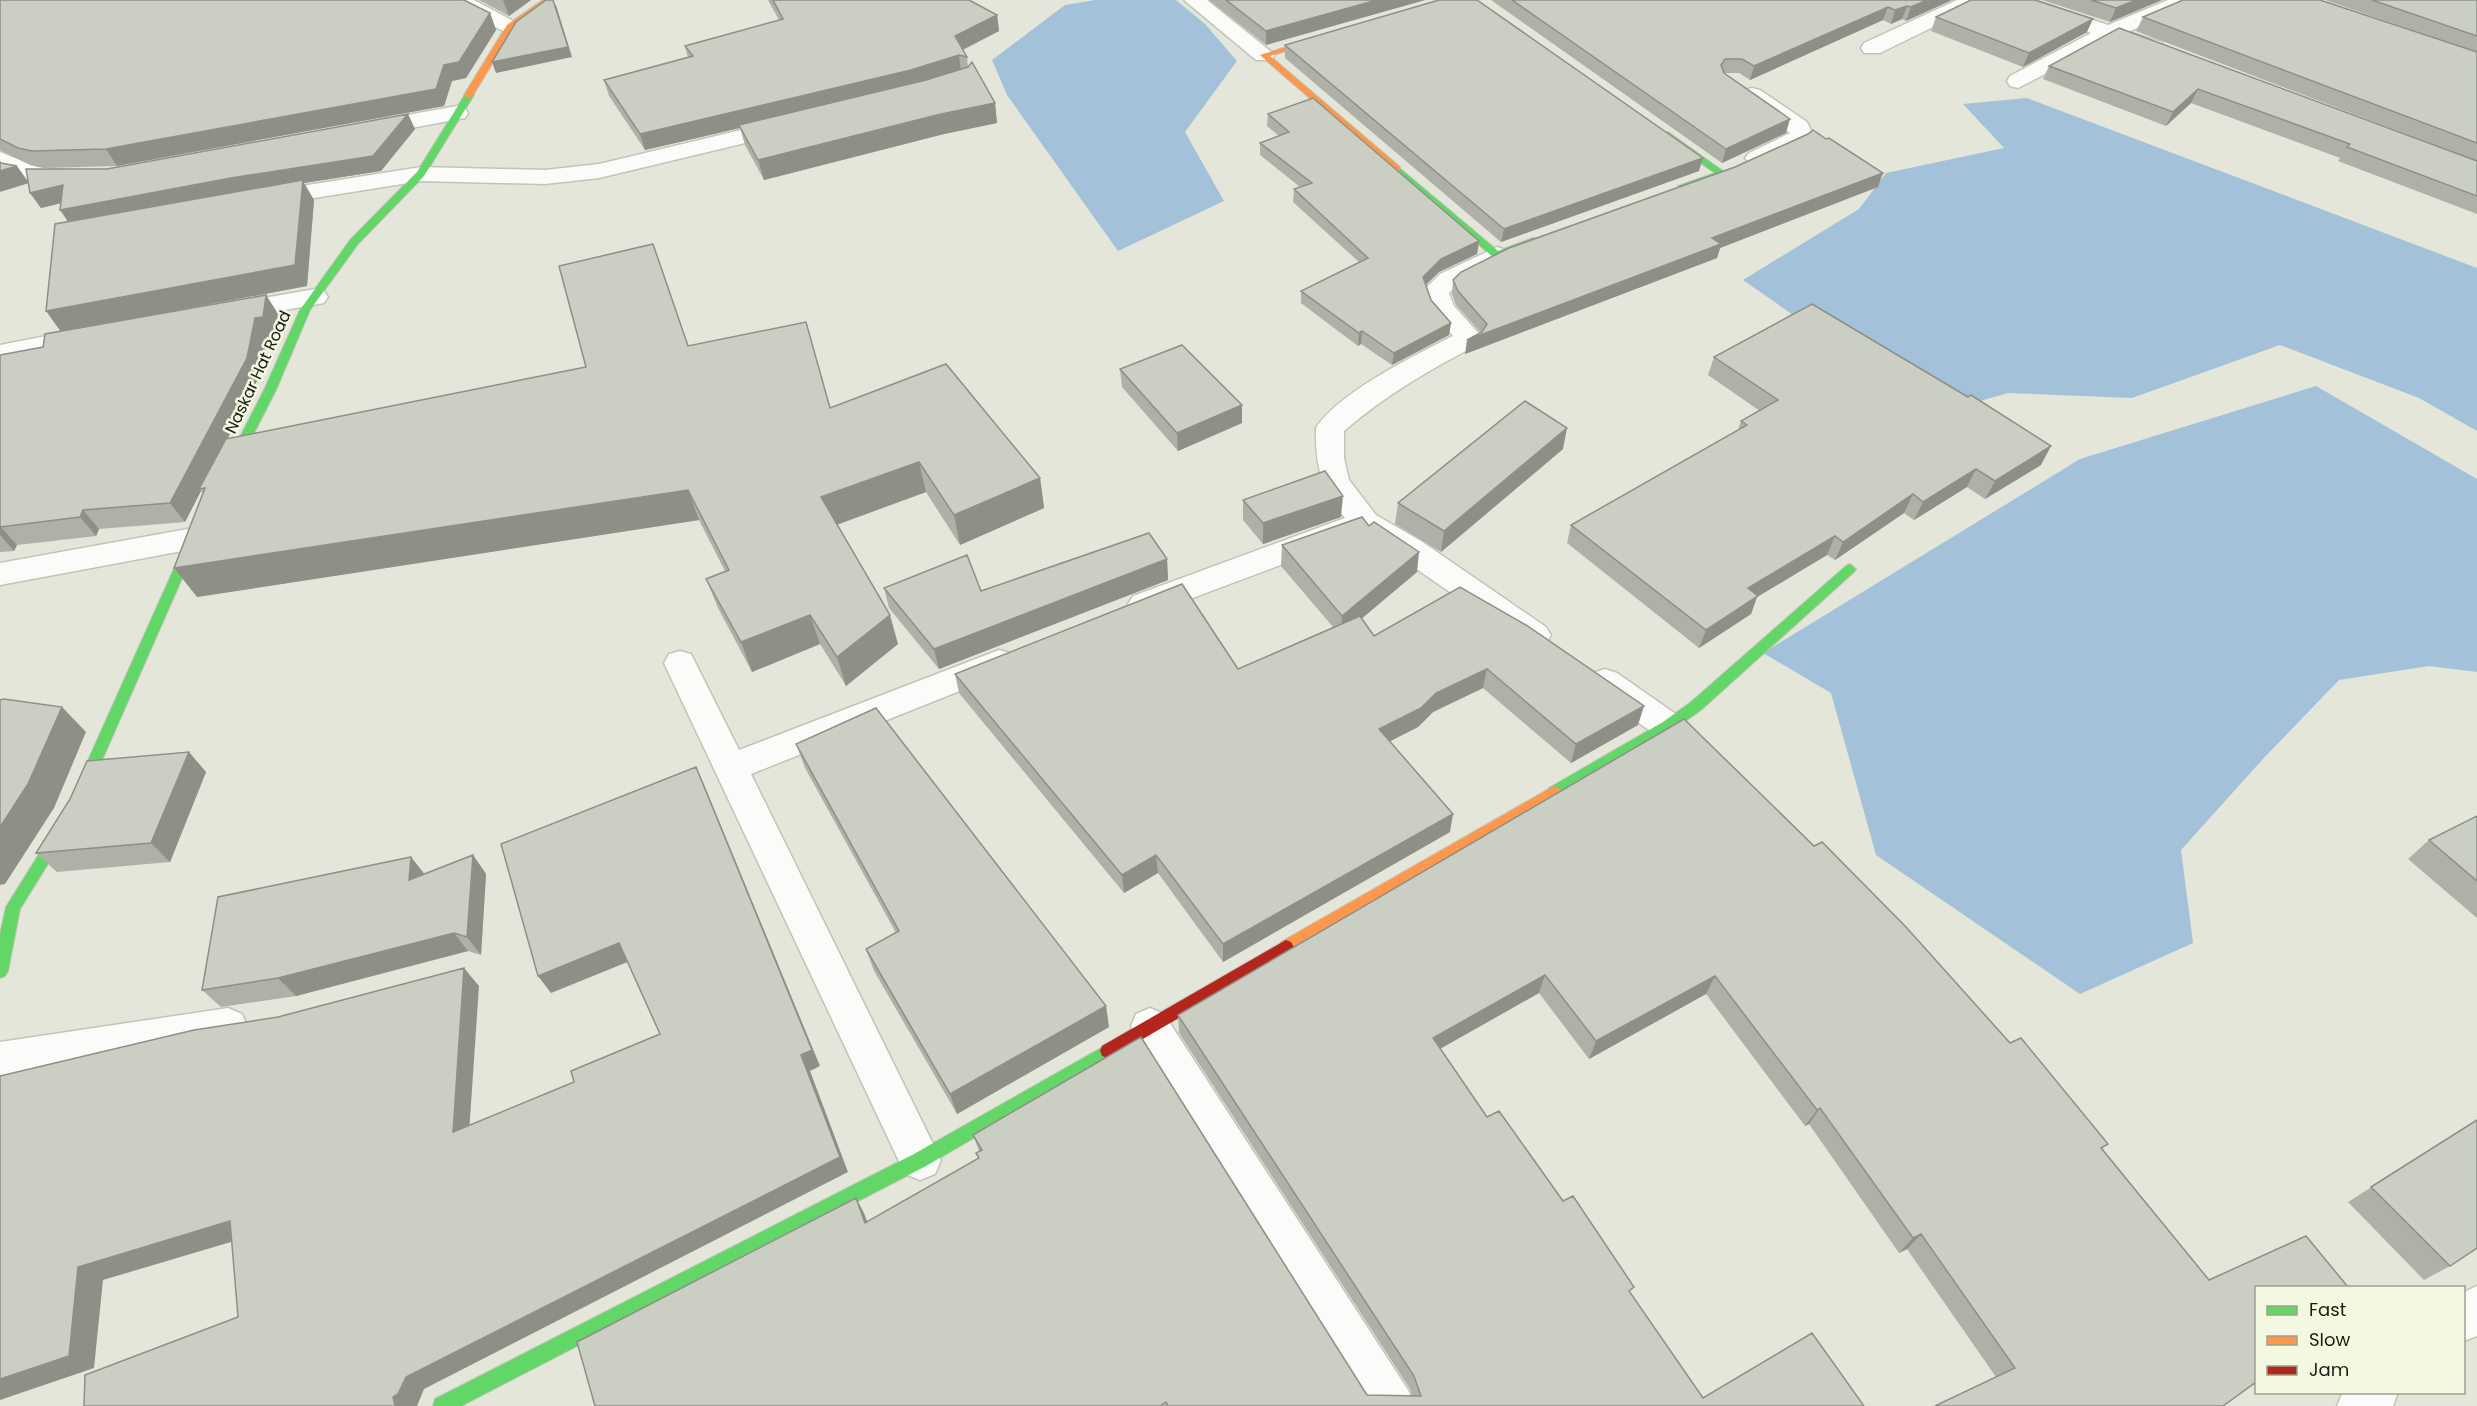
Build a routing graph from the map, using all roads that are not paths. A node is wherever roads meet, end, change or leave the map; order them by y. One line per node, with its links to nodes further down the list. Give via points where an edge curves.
1 (458, 0): 7 (street)
2 (549, 0): 7 (street, Naskar Hat Road)
3 (1194, 0): 11 (street)
4 (1973, 0): 10 (street)
5 (2014, 0): 8 (street)
6 (2186, 0): 8 (street)
7 (510, 27): 15 (street, Naskar Hat Road)
8 (2111, 31): 12 (street); 14 (street)
9 (1343, 32): 11 (street)
10 (1872, 48)
11 (1264, 55): 26 (street)
12 (2178, 56)
13 (1730, 80): 21 (street, via 1799,127 1802,135)
14 (2018, 81)
15 (457, 113): 18 (street); 20 (street, Naskar Hat Road)
16 (807, 121): 20 (street, via 599,171 544,177)
17 (1655, 127): 21 (street)
18 (351, 132)
19 (0, 159): 22 (street, via 22,172 44,177)
20 (422, 174): 24 (street); 27 (street, Naskar Hat Road, via 354,242)
21 (1722, 174): 23 (street)
22 (95, 176)
23 (1666, 194)
24 (240, 203)
25 (1553, 235): 26 (street)
26 (1497, 255): 32 (street, via 1449,279 1436,291 1436,301 1470,338 1393,378 1330,428 1329,462 1339,494)
27 (315, 297): 28 (street); 31 (street, Naskar Hat Road, via 305,310 270,390)
28 (210, 315)
29 (117, 331): 30 (street)
30 (0, 353)
31 (220, 486)
32 (1365, 522): 36 (street); 39 (street)
33 (198, 528): 35 (street); 41 (street, via 70,817)
34 (1850, 569): 39 (street, via 1696,706)
35 (0, 574)
36 (1118, 615)
37 (1029, 650): 40 (street)
38 (680, 663): 40 (street)
39 (1668, 726): 44 (street)
40 (730, 768): 46 (street)
41 (7, 909): 42 (street)
42 (0, 971)
43 (261, 1021): 45 (street)
44 (1150, 1026): 46 (street); 51 (street)
45 (0, 1060)
46 (920, 1160): 50 (street)
47 (2477, 1308): 48 (street)
48 (2465, 1317)
49 (2374, 1394): 52 (street)
50 (442, 1406)
51 (1392, 1406)
52 (2360, 1406)

